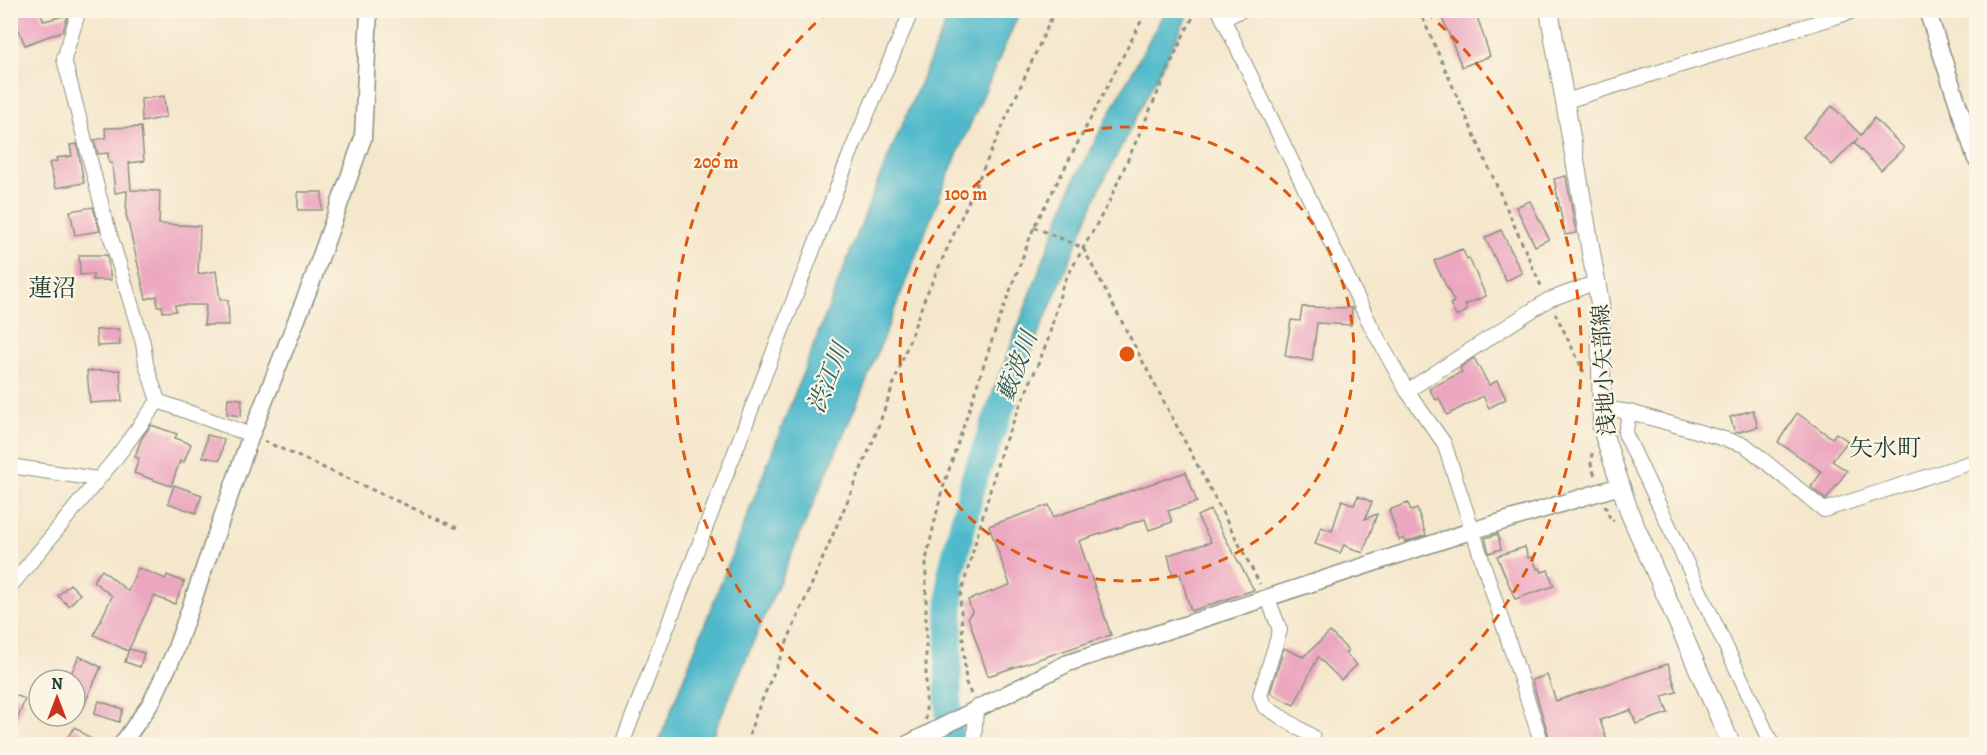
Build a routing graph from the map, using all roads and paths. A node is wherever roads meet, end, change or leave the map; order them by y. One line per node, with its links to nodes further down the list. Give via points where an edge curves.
1 (79, 10): 21 (street, via 64,59)
2 (369, 10): 24 (street, via 363,138)
3 (912, 10): 39 (street, via 852,149)
4 (1055, 10): 40 (path, via 924,300 873,441)
5 (1147, 10): 15 (path)
6 (1197, 10): 16 (path, via 1108,204)
7 (1242, 10): 12 (street)
8 (1419, 10): 18 (path)
9 (1549, 10): 13 (main road, 浅地小矢部線)
10 (1857, 10): 13 (street)
11 (1927, 10): 14 (street)
12 (1221, 15): 20 (street, via 1370,324)
13 (1566, 101): 17 (main road, 浅地小矢部線)
14 (1977, 159)
15 (1034, 227): 16 (path); 37 (path, via 941,494 926,560)
16 (1083, 248): 35 (path); 36 (path, via 1063,284 1047,343 1002,448 960,597)
17 (1597, 282): 18 (street); 22 (main road, 浅地小矢部線)
18 (1548, 300): 19 (path); 20 (street)
19 (1587, 377)
20 (1407, 391): 33 (street, via 1444,443)
21 (158, 401): 24 (street); 28 (street)
22 (1602, 408): 23 (street); 29 (main road, 浅地小矢部線, via 1602,429)
23 (1630, 412): 26 (street, via 1745,446 1824,510); 46 (street, via 1625,433)
24 (251, 435): 32 (path); 38 (street, via 174,654 151,703)
25 (1592, 452): 30 (path, via 1591,464)
26 (1977, 461)
27 (10, 466): 28 (street)
28 (97, 479): 34 (street)
29 (1620, 486): 30 (street); 31 (main road, 浅地小矢部線)
30 (1601, 492): 31 (path, via 1611,521); 33 (street)
31 (1630, 514): 45 (main road, 浅地小矢部線)
32 (457, 528)
33 (1471, 531): 35 (street); 44 (street)
34 (10, 587)
35 (1268, 599): 36 (street, via 1068,663); 43 (street, via 1280,630 1260,694 1264,706 1313,737)
36 (971, 710): 37 (street); 42 (street)
37 (931, 733): 41 (street)
38 (122, 744)
39 (622, 744)
40 (747, 744)
41 (908, 744)
42 (974, 744)
43 (1315, 744)
44 (1542, 744)
45 (1731, 744)
46 (1772, 744)

